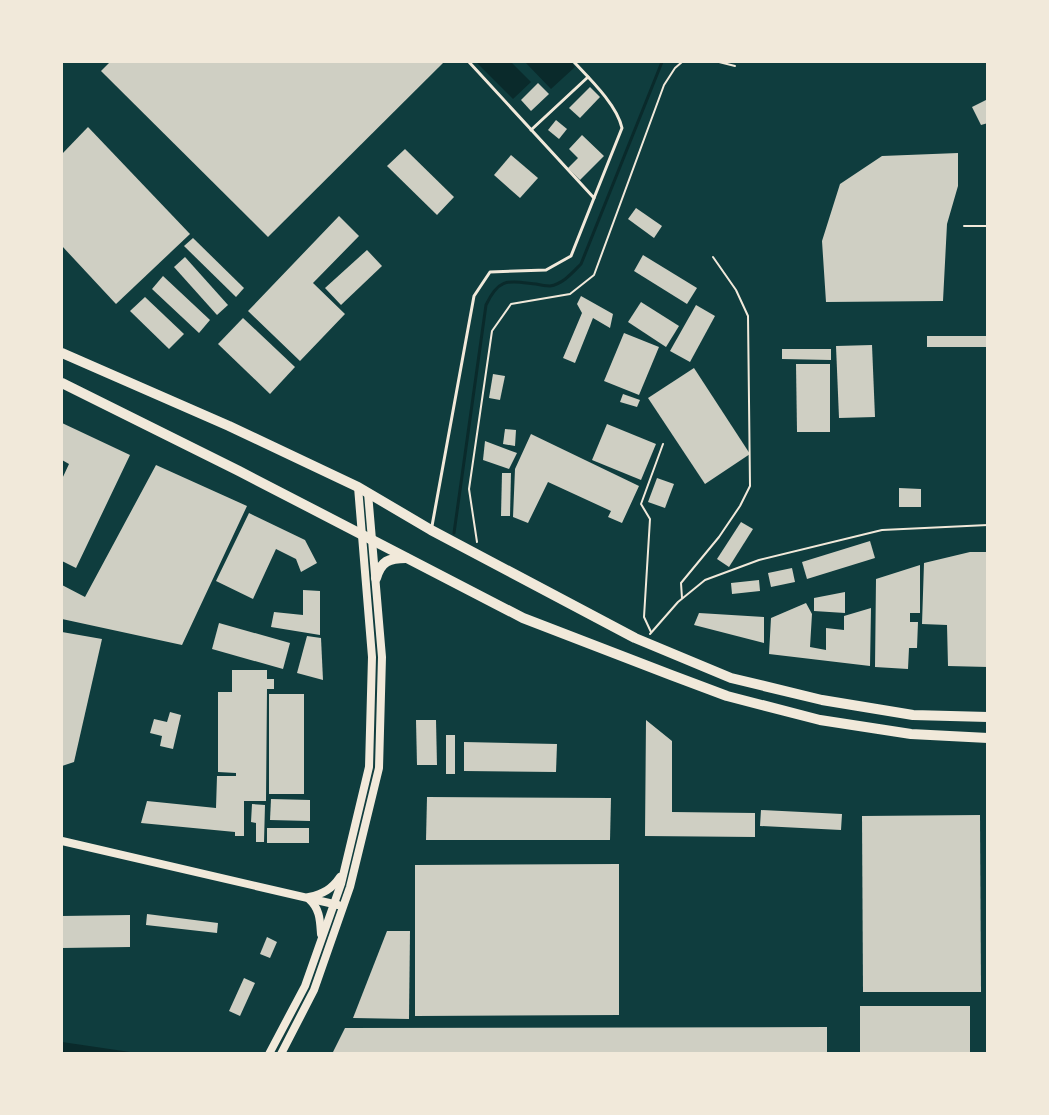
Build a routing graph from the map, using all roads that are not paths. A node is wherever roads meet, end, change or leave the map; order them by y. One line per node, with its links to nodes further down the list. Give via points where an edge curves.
1 (469, 62): 4 (lane)
2 (574, 62): 3 (lane)
3 (588, 77): 4 (lane); 5 (lane, via 620,119 622,128)
4 (531, 129): 5 (lane)
5 (594, 198): 10 (lane, via 571,256 546,270 490,272 474,296)
6 (62, 353): 8 (highway)
7 (62, 383): 11 (highway)
8 (358, 487): 9 (highway); 11 (street)
9 (368, 493): 10 (highway); 12 (street)
10 (431, 530): 15 (highway, via 731,678 822,700 913,715)
11 (362, 534): 12 (highway); 18 (street, via 372,657 369,767)
12 (373, 540): 13 (highway); 14 (street)
13 (408, 558): 14 (highway, via 387,560); 16 (highway, via 523,618 727,696 820,720 911,734)
14 (376, 578): 21 (street, via 382,657 379,768)
15 (987, 717)
16 (987, 738)
17 (62, 841): 19 (street)
18 (344, 870): 19 (street, via 332,888); 20 (street)
19 (308, 898): 20 (street); 22 (street, via 319,912)
20 (334, 904): 21 (street); 22 (street)
21 (343, 907): 24 (street, via 314,990)
22 (322, 938): 23 (street, via 305,986)
23 (270, 1053)
24 (281, 1053)

